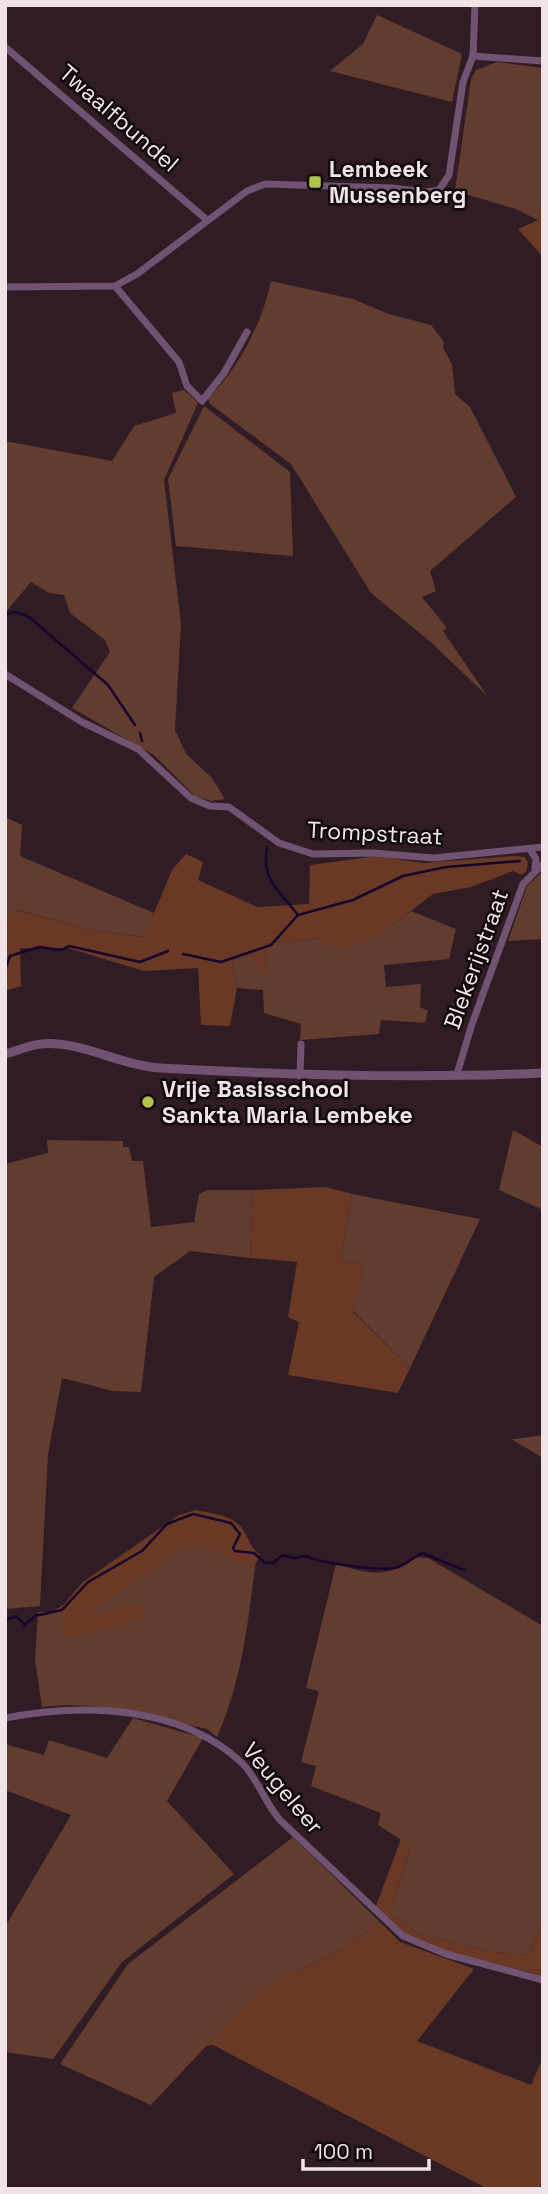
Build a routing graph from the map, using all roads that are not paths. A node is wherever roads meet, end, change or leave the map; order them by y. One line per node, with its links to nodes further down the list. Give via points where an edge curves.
1 (475, 5): 3 (street)
2 (5, 47): 5 (street, Twaalfbundel)
3 (473, 55): 4 (street); 5 (street, via 463,82 449,175 439,190 265,184 247,191)
4 (543, 61)
5 (207, 220): 6 (street)
6 (115, 286): 7 (street); 8 (street, via 179,362 187,386 202,401)
7 (5, 287)
8 (247, 332)
9 (5, 674): 11 (street, Trompstraat, via 82,722 138,749 191,798 229,807 279,843 313,854 434,858)
10 (543, 847): 11 (street, Trompstraat)
11 (531, 851): 13 (street)
12 (543, 864): 13 (street, Blekerijstraat)
13 (535, 869): 17 (street, Blekerijstraat, via 523,884)
14 (301, 1044): 18 (street)
15 (5, 1054): 18 (street, via 49,1044 157,1068)
16 (543, 1073): 17 (street)
17 (457, 1074): 18 (street)
18 (300, 1076)
19 (5, 1718): 20 (street, Veugeleer, via 51,1709 116,1712 207,1736 244,1765 280,1820 403,1936 446,1954)
20 (543, 1980)

